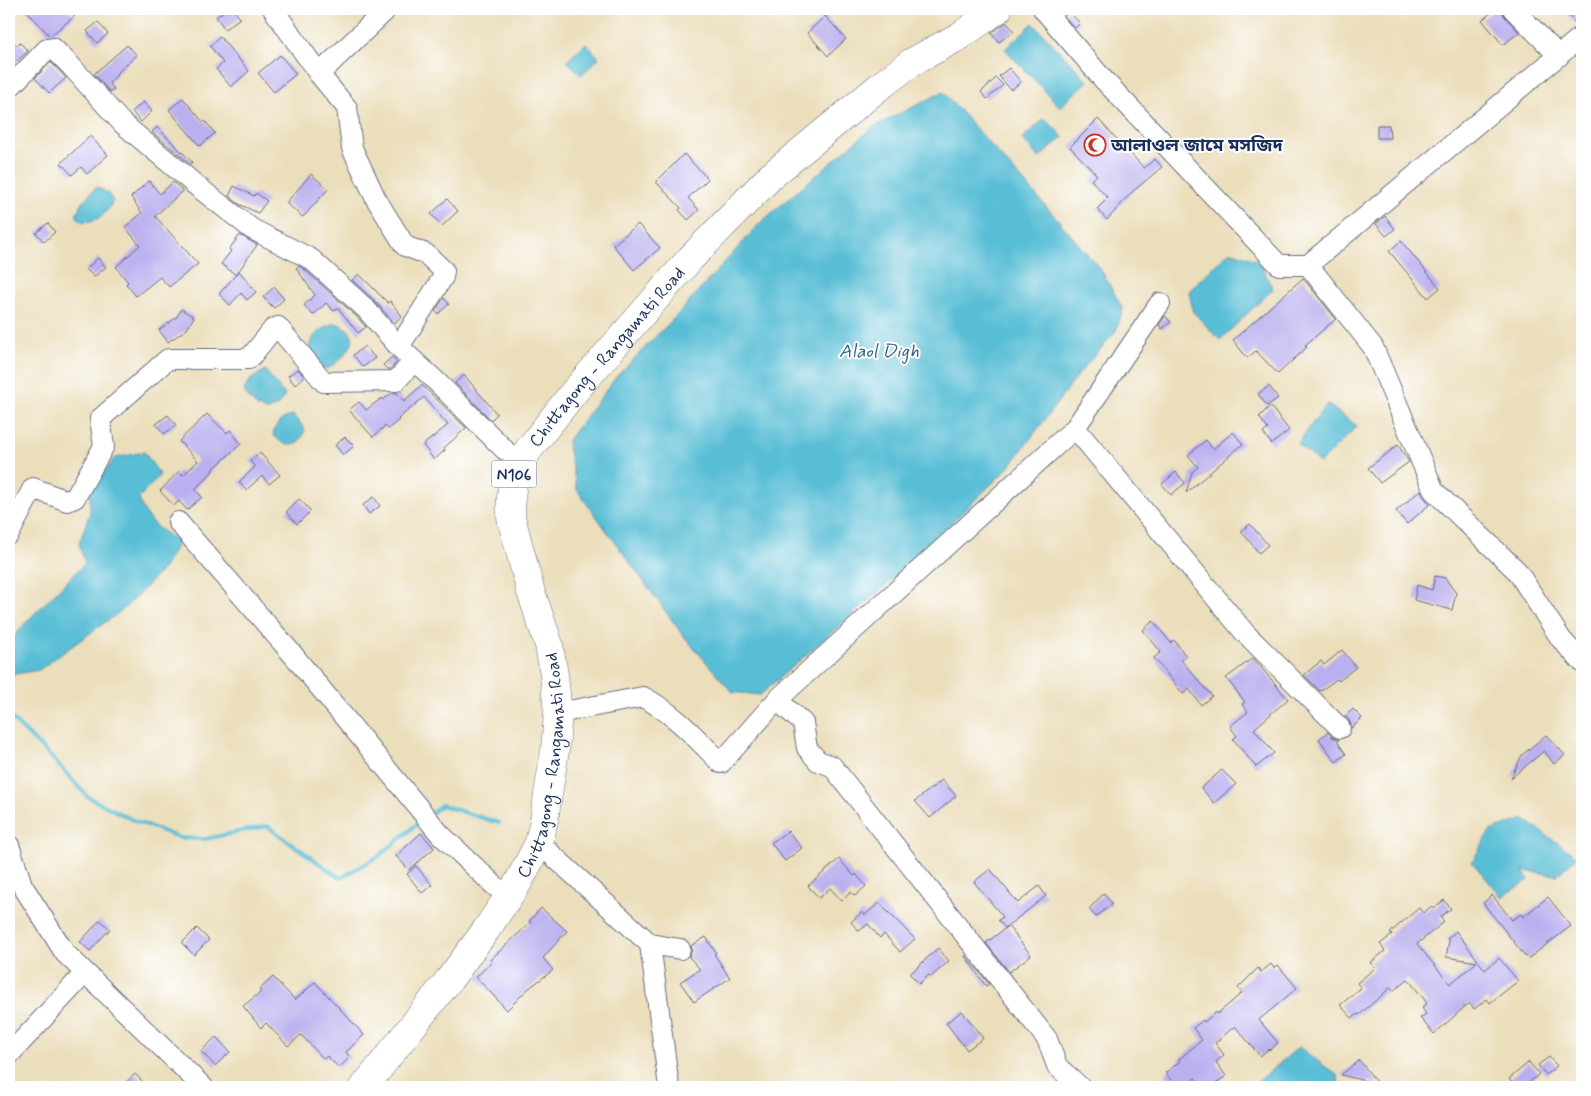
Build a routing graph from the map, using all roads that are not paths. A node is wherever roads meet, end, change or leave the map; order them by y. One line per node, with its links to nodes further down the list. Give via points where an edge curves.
1 (273, 9): 9 (street)
2 (384, 9): 9 (street)
3 (972, 9): 16 (highway, Chittagong - Rangamati Road / N106, via 892,56 786,146 696,232)
4 (998, 9): 21 (highway, Chittagong - Rangamati Road / N106, via 879,86 771,176 685,265 574,392 515,469 511,517 549,645)
5 (1043, 9): 11 (street, via 1102,78 1279,265)
6 (1513, 9): 8 (street)
7 (1582, 36): 8 (street)
8 (1559, 56): 11 (street)
9 (319, 74): 13 (street, via 346,108 352,148 376,199 405,246 426,254 444,271)
10 (9, 88): 13 (street, via 47,49 53,48 129,128 252,229 311,258 365,308)
11 (1308, 265): 19 (street, via 1373,346 1434,491 1517,571 1561,639)
12 (1160, 303): 15 (street)
13 (399, 348): 14 (street)
14 (414, 362): 16 (street); 18 (street, via 396,381 324,382 278,327 249,359 168,359 100,419 104,446 74,498 67,501 33,488)
15 (1074, 428): 20 (street); 22 (street, via 1246,632)
16 (505, 450): 25 (highway, Chittagong - Rangamati Road / N106, via 492,487 496,528 540,679 542,720 519,848)
17 (178, 522): 25 (street, via 294,656 440,834)
18 (9, 534)
19 (1582, 662)
20 (777, 700): 21 (street, via 721,763 691,732 643,697); 35 (street, via 803,724 807,748 818,761 832,766 1047,1039 1057,1066)
21 (558, 713): 23 (highway, Chittagong - Rangamati Road / N106)
22 (1340, 728)
23 (539, 843): 27 (street); 33 (highway, Chittagong - Rangamati Road / N106, via 520,881 486,930)
24 (9, 845): 26 (street)
25 (496, 887): 32 (highway, Chittagong - Rangamati Road / N106, via 384,1045)
26 (15, 891): 29 (street, via 64,953)
27 (650, 944): 28 (street); 34 (street)
28 (680, 949)
29 (85, 972): 30 (street); 31 (street)
30 (9, 1055)
31 (203, 1087)
32 (350, 1087)
33 (364, 1087)
34 (669, 1087)
35 (1080, 1087)

